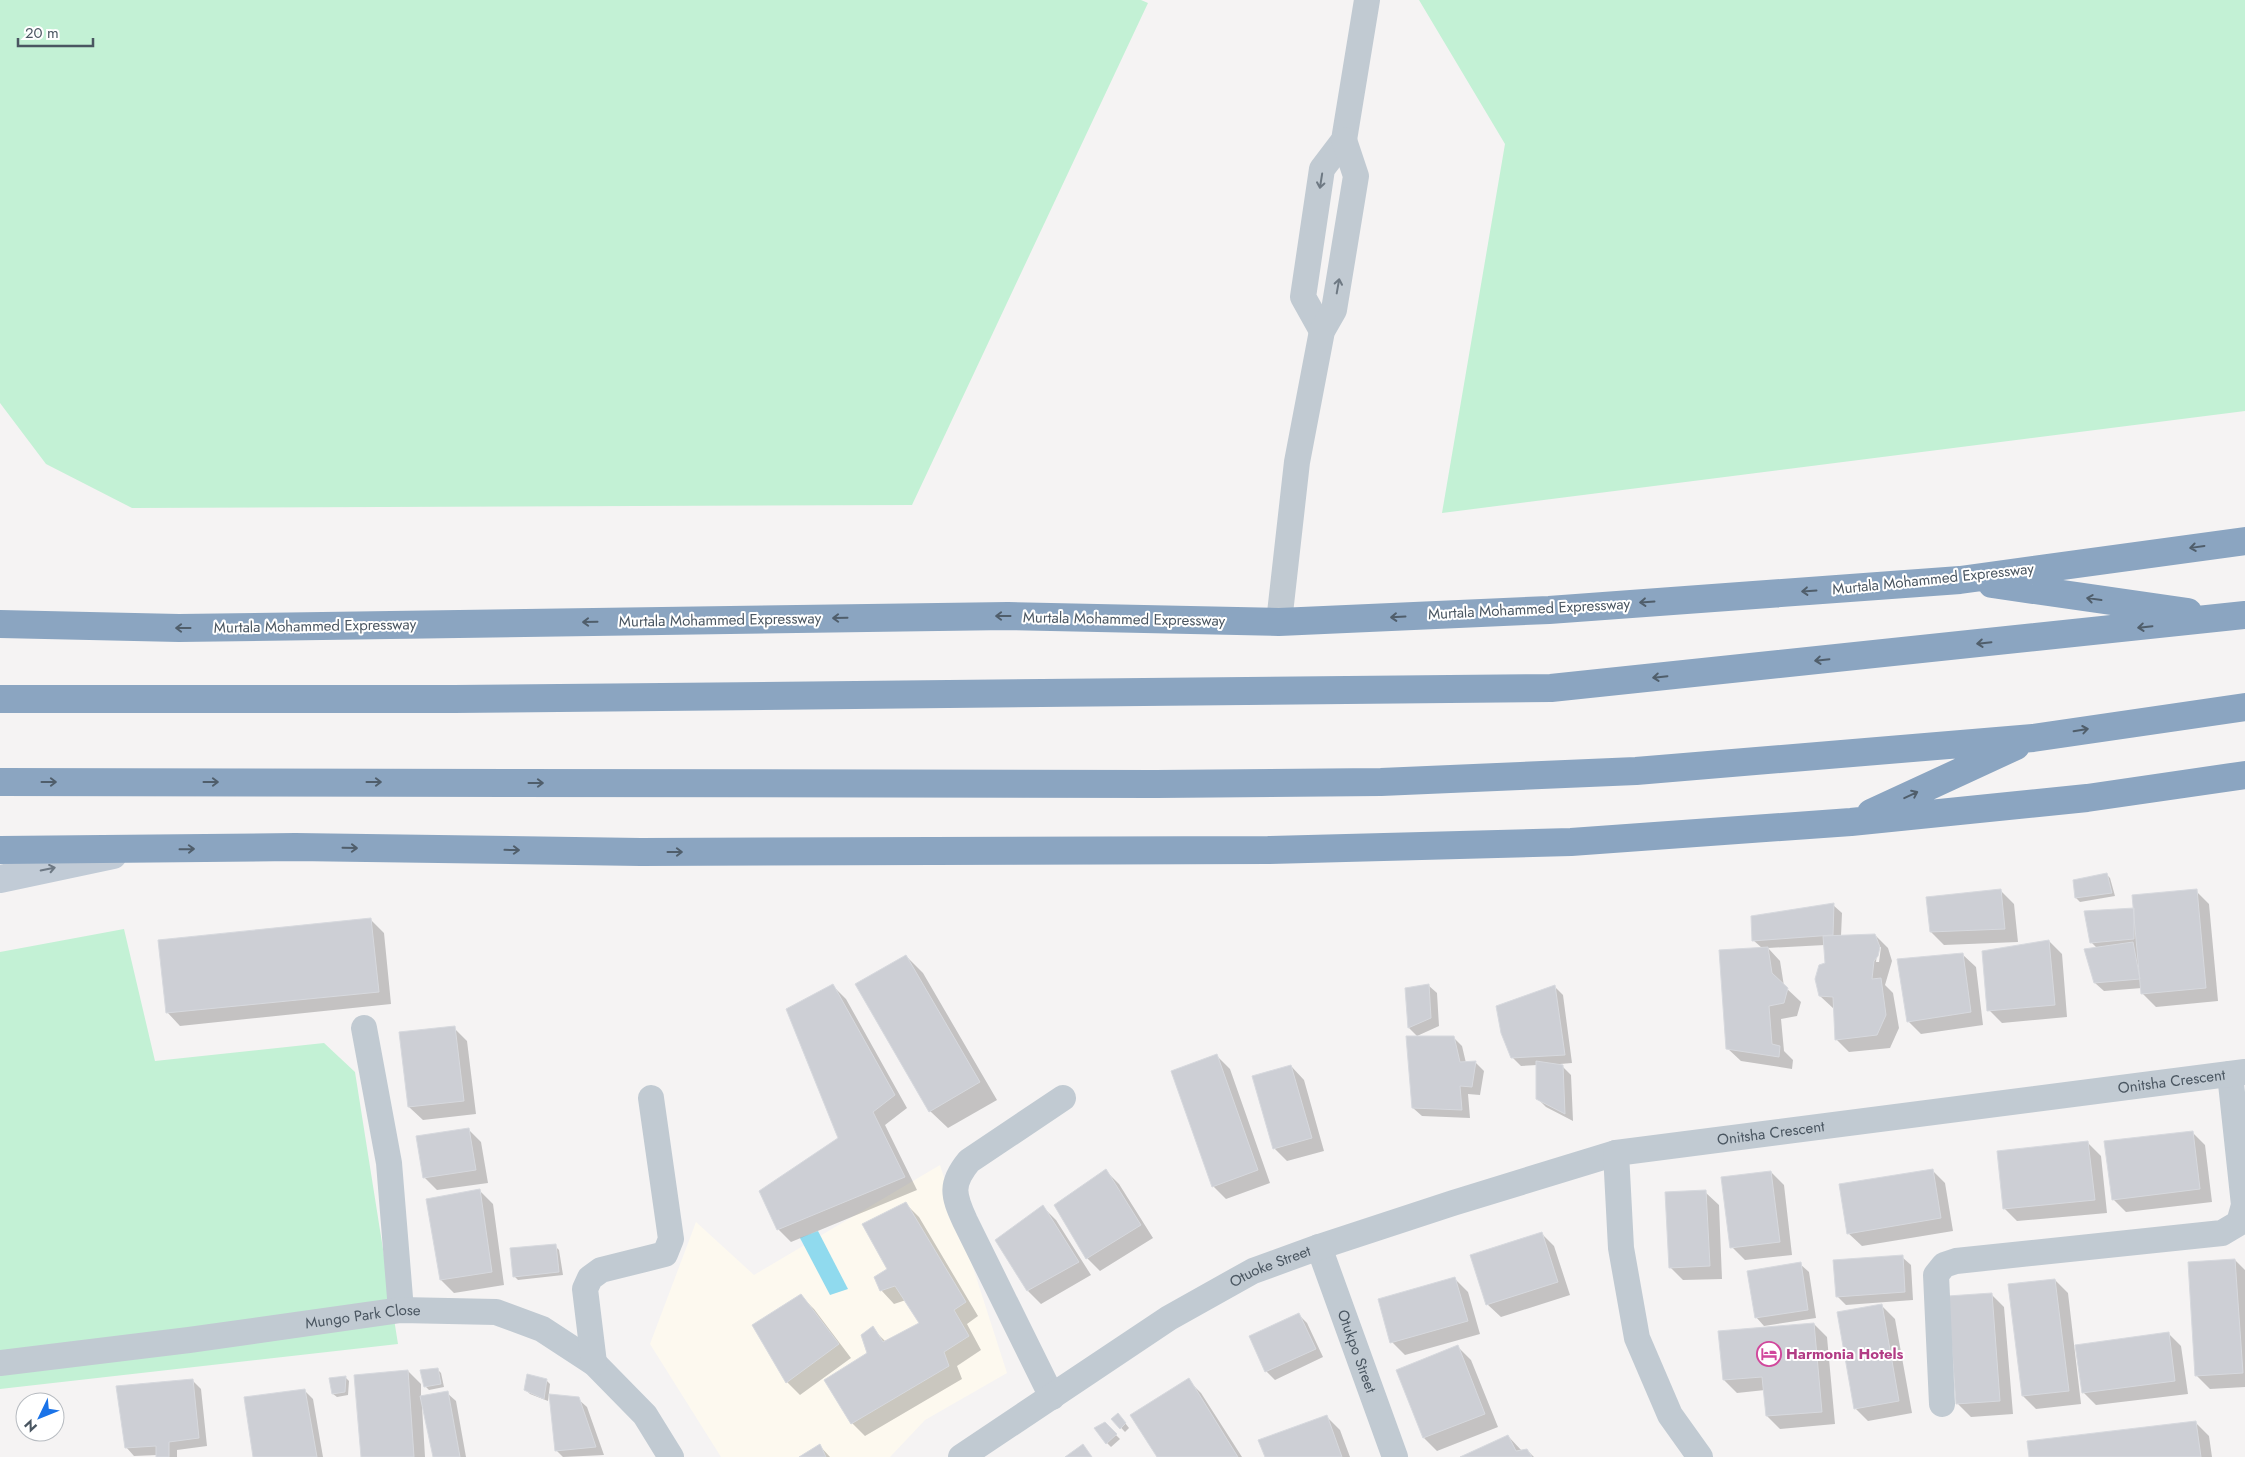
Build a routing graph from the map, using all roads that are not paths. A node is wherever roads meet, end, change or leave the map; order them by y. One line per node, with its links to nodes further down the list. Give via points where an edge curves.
1 (1367, 0): 2 (street)
2 (1344, 140): 3 (street, one-way to 2, via 1334,310 1356,176); 3 (street, one-way to 3, via 1322,169 1303,296)
3 (1322, 331): 7 (street, via 1297,462)
4 (2245, 541): 5 (highway, Murtala Mohammed Expressway, one-way to 5)
5 (1960, 580): 6 (highway, one-way to 5); 7 (highway, Murtala Mohammed Expressway, one-way to 7, via 1549,610)
6 (2237, 616): 9 (highway, one-way to 9, via 1551,688 454,700)
7 (1279, 622): 8 (highway, Murtala Mohammed Expressway, one-way to 8, via 1008,616 179,628)
8 (0, 624)
9 (0, 699)
10 (2245, 707): 11 (highway, one-way to 10)
11 (2033, 738): 13 (highway, one-way to 11, via 1381,782 1636,772); 14 (highway, one-way to 11)
12 (2245, 776): 14 (highway, via 2087,798)
13 (0, 782)
14 (1851, 822): 16 (highway, one-way to 14, via 295,847 641,852 1288,850 1571,842)
15 (0, 850): 16 (highway)
16 (138, 850): 17 (main road, one-way to 16)
17 (0, 879)
18 (364, 1028): 24 (street, via 389,1163)
19 (2238, 1073): 22 (street, Onitsha Crescent); 28 (street, via 2244,1205 2239,1222 2222,1234 1944,1265 1936,1276)
20 (651, 1098): 26 (street, via 671,1239 665,1254 601,1270 590,1278 585,1289)
21 (1063, 1098): 27 (street, via 969,1161 954,1186 956,1203)
22 (1616, 1153): 23 (street, Otuoke Street); 32 (street, via 1621,1248 1637,1338 1670,1415)
23 (1319, 1247): 27 (street, Otuoke Street, via 1253,1271 1169,1318); 31 (street, Otukpo Street)
24 (402, 1310): 25 (street, Mungo Park Close); 26 (street, Mungo Park Close, via 496,1312 542,1329)
25 (0, 1363)
26 (594, 1363): 29 (street, Mungo Park Close, via 645,1415)
27 (1052, 1397): 30 (street, Otuoke Street)
28 (1942, 1404)
29 (671, 1457)
30 (961, 1457)
31 (1395, 1457)
32 (1700, 1457)

